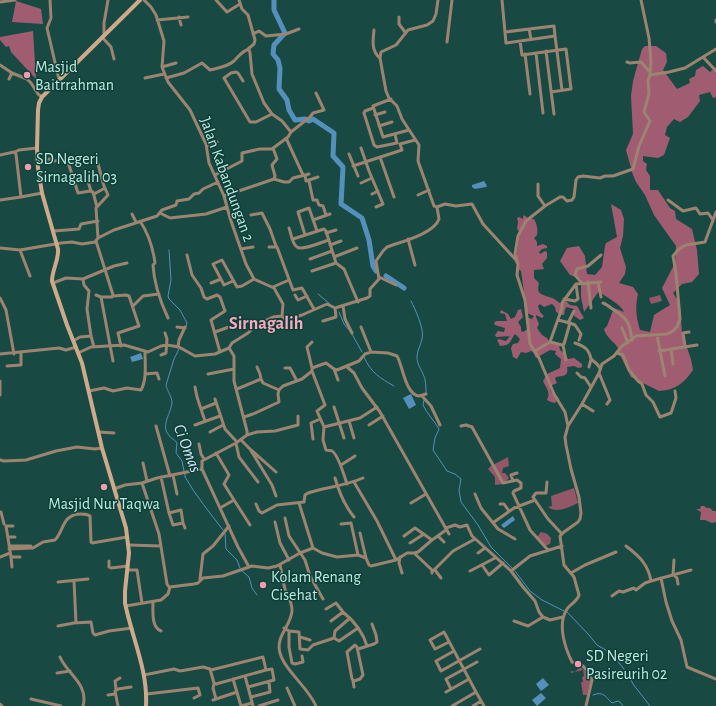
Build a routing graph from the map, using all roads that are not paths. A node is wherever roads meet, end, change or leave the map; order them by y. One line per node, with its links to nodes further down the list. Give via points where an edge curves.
1 (15, 0): 11 (street)
2 (50, 0): 51 (street, via 52,18 47,28)
3 (108, 0): 24 (street)
4 (140, 0): 24 (main road)
5 (144, 0): 16 (street, Jalan Kabandungan 2, via 154,11)
6 (216, 0): 12 (street, via 226,12)
7 (438, 0): 21 (street, via 433,21)
8 (452, 0): 28 (street)
9 (502, 0): 22 (street)
10 (641, 0): 46 (street, via 651,50)
11 (0, 2)
12 (239, 2): 23 (street, via 248,15)
13 (179, 17): 14 (street); 16 (street); 17 (street)
14 (188, 17)
15 (399, 17): 21 (street, via 399,24)
16 (157, 20): 42 (street, Jalan Kabandungan 2, via 164,41)
17 (181, 25)
18 (299, 28): 23 (street, via 285,34 266,36 259,31)
19 (529, 29): 22 (street); 25 (street, via 554,26); 26 (street)
20 (374, 30): 36 (street, via 373,46)
21 (405, 32): 36 (street, via 394,46 380,52)
22 (505, 32): 27 (street, via 506,43)
23 (253, 34): 29 (street, via 255,42)
24 (103, 36): 37 (street, via 112,47); 51 (main road)
25 (555, 36): 26 (street); 31 (street)
26 (531, 39): 27 (street)
27 (520, 41): 34 (street, via 522,55)
28 (447, 42)
29 (248, 49): 41 (street); 62 (street, via 252,74 264,103)
30 (716, 49): 35 (street)
31 (557, 50): 32 (street); 53 (street); 53 (street, via 566,49 571,89)
32 (546, 52): 33 (street); 54 (street)
33 (536, 53): 34 (street); 61 (street)
34 (525, 54): 56 (street)
35 (703, 57): 43 (street); 46 (street, via 682,69)
36 (380, 58): 58 (street, via 385,88)
37 (114, 59)
38 (627, 62): 46 (street, via 641,62)
39 (176, 63): 42 (street)
40 (0, 65): 44 (street)
41 (227, 65): 45 (street); 49 (street, via 210,70 202,63 184,73)
42 (162, 67): 47 (street, Jalan Kabandungan 2)
43 (716, 71)
44 (12, 73): 50 (street); 57 (street, via 27,79)
45 (231, 73): 52 (street, via 237,72); 62 (street, via 224,80 250,122 256,122)
46 (650, 73): 113 (street, via 649,94 644,112 650,121 639,146 633,169 600,178 578,177 572,200 567,201 561,197)
47 (164, 74): 48 (street); 49 (street, Jalan Kabandungan 2)
48 (145, 78)
49 (166, 78): 65 (street, Jalan Kabandungan 2)
50 (9, 79)
51 (60, 79): 57 (main road)
52 (243, 81)
53 (562, 90): 54 (street)
54 (551, 92): 63 (street)
55 (316, 93): 70 (street, via 324,110 313,113)
56 (530, 94)
57 (42, 96): 78 (main road, via 38,105)
58 (390, 99): 59 (street, via 373,105); 69 (street, via 396,104)
59 (373, 108): 64 (street); 76 (street, via 364,111 365,118 374,145)
60 (385, 112): 64 (street)
61 (543, 113)
62 (272, 114): 70 (street)
63 (554, 114)
64 (376, 115): 68 (street)
65 (195, 120): 66 (street); 77 (street, Jalan Kabandungan 2)
66 (189, 121)
67 (392, 122): 68 (street)
68 (379, 126): 72 (street)
69 (409, 130): 71 (street); 74 (street)
70 (291, 132): 73 (street)
71 (395, 134): 72 (street); 76 (street, via 396,143)
72 (383, 137): 76 (street)
73 (286, 138): 79 (street); 90 (street)
74 (415, 140): 84 (street, via 400,144 402,150); 101 (street, via 419,148 418,161)
75 (217, 142): 77 (street)
76 (384, 145)
77 (207, 147): 91 (street, Jalan Kabandungan 2, via 207,159)
78 (37, 148): 81 (street); 85 (main road)
79 (273, 148): 91 (street, via 242,153 242,161); 95 (street, via 277,159 272,165)
80 (360, 148): 86 (street)
81 (15, 152): 83 (street); 108 (street)
82 (349, 154): 88 (street)
83 (0, 155)
84 (380, 157): 86 (street); 109 (street)
85 (38, 161): 102 (street, via 66,159 78,193); 104 (main road)
86 (366, 162): 88 (street); 94 (street)
87 (98, 164): 100 (street)
88 (353, 166): 92 (street)
89 (85, 172): 102 (street)
90 (305, 174): 95 (street, via 289,182); 96 (street, via 306,181)
91 (215, 175): 97 (street, Jalan Kabandungan 2)
92 (358, 176)
93 (318, 177): 96 (street)
94 (372, 178): 98 (street); 103 (street)
95 (274, 179): 107 (street)
96 (309, 181): 122 (street, via 313,200 317,200)
97 (218, 182): 107 (street, Jalan Kabandungan 2); 118 (street)
98 (361, 184)
99 (538, 184): 113 (street, via 538,196)
100 (105, 188): 102 (street); 114 (street, via 108,196)
101 (429, 190): 106 (street); 112 (street, via 434,206)
102 (93, 192): 114 (street)
103 (378, 192): 105 (street); 116 (street, via 383,204)
104 (42, 193): 108 (street); 131 (main road)
105 (372, 194)
106 (418, 195)
107 (224, 196): 115 (street, Jalan Kabandungan 2)
108 (21, 197): 110 (street)
109 (394, 197)
110 (0, 200)
111 (668, 200): 126 (street, via 683,211 696,208 700,215 708,214)
112 (437, 206): 136 (street, via 438,223); 154 (street, via 472,204 483,224)
113 (545, 206): 154 (street, via 526,221 521,229 517,241)
114 (97, 207): 127 (street)
115 (226, 207): 118 (street, via 206,214 170,218); 124 (street, Jalan Kabandungan 2)
116 (376, 207)
117 (716, 212): 126 (street)
118 (160, 213): 128 (street)
119 (132, 214): 128 (street)
120 (330, 214): 122 (street)
121 (251, 215): 142 (street, via 262,213)
122 (326, 215): 125 (street)
123 (239, 216): 124 (street)
124 (230, 218): 147 (street, Jalan Kabandungan 2)
125 (313, 220): 132 (street); 134 (street, via 309,208 298,212)
126 (713, 220): 204 (street, via 705,242 686,245 673,256 679,324 670,333)
127 (98, 221): 131 (street, via 81,224 79,228); 137 (street)
128 (138, 221): 137 (street); 174 (street, via 145,230 154,257 154,273)
129 (289, 228): 135 (street)
130 (336, 230): 133 (street)
131 (54, 231): 140 (main road)
132 (317, 232): 133 (street, via 324,230); 134 (street)
133 (326, 233): 138 (street)
134 (305, 235): 135 (street)
135 (293, 239): 138 (street, via 296,246 301,248)
136 (408, 239): 157 (street); 161 (street, via 382,251 376,264)
137 (97, 240): 140 (street, via 82,244); 158 (street)
138 (329, 240): 141 (street)
139 (341, 242): 141 (street)
140 (57, 244): 148 (street); 169 (main road, via 58,254 52,274)
141 (330, 245): 149 (street)
142 (276, 246): 144 (street); 165 (street)
143 (253, 247): 147 (street)
144 (269, 247)
145 (0, 248): 148 (street)
146 (357, 248): 152 (street)
147 (241, 249): 164 (street, Jalan Kabandungan 2)
148 (20, 250): 160 (street)
149 (332, 252): 152 (street); 153 (street)
150 (601, 255): 167 (street, via 588,266 578,269 575,275)
151 (187, 256): 200 (street, via 191,271 204,297 207,300 218,295 225,311 211,320)
152 (334, 256): 156 (street)
153 (310, 259)
154 (516, 260): 224 (street, via 517,275 525,300 529,340)
155 (127, 263): 158 (street)
156 (336, 263): 159 (street); 183 (street, via 344,269)
157 (415, 265)
158 (105, 270): 162 (street); 177 (street)
159 (312, 271)
160 (30, 276)
161 (379, 277): 171 (street); 183 (street, via 370,289 369,297)
162 (84, 279): 169 (street, via 66,278); 205 (street, via 84,285 89,291 87,309)
163 (221, 279): 166 (street, via 225,285); 166 (street, via 213,265 222,260); 170 (street)
164 (254, 279): 166 (street, via 239,287); 173 (street)
165 (289, 280): 173 (street); 178 (street, via 293,290 302,288)
166 (233, 281)
167 (581, 282): 168 (street); 172 (street)
168 (588, 282): 180 (street, via 600,282); 188 (street)
169 (53, 283): 208 (main road)
170 (211, 283)
171 (396, 284)
172 (576, 284): 182 (street); 182 (street, via 578,299)
173 (273, 287): 191 (street, via 283,304)
174 (159, 294): 185 (street, via 144,296); 192 (street)
175 (96, 295): 179 (street)
176 (295, 295): 178 (street, via 298,300)
177 (113, 296): 179 (street); 185 (street, via 129,296)
178 (307, 296): 189 (street)
179 (101, 297): 215 (street)
180 (600, 297)
181 (0, 298): 233 (street, via 6,310)
182 (564, 299): 193 (street)
183 (358, 302): 186 (street)
184 (603, 303): 207 (street, via 626,318 630,325)
185 (133, 306): 216 (street, via 139,326 118,333)
186 (343, 306): 187 (street); 203 (street, via 345,319)
187 (335, 308): 189 (street, via 327,304); 194 (street, via 336,317)
188 (592, 308)
189 (314, 309): 191 (street, via 284,320)
190 (574, 311): 196 (street)
191 (282, 316): 222 (street, via 273,317 251,327 248,333 232,342)
192 (168, 318)
193 (558, 320): 196 (street); 210 (street)
194 (323, 321)
195 (242, 322): 200 (street)
196 (569, 323): 206 (street, via 575,325 581,334); 213 (street)
197 (176, 327): 221 (street, via 185,327 179,340)
198 (361, 327): 228 (street)
199 (622, 328): 212 (street)
200 (215, 332): 227 (street)
201 (689, 332): 218 (street, via 683,333)
202 (166, 333): 217 (street)
203 (352, 333)
204 (657, 335): 207 (street, via 637,336); 225 (street)
205 (90, 336): 208 (street); 220 (street)
206 (579, 340)
207 (632, 340): 212 (street)
208 (73, 341): 219 (main road)
209 (312, 342): 247 (street, via 307,347)
210 (550, 342): 213 (street); 224 (street)
211 (574, 343): 235 (street, via 584,347)
212 (628, 343): 231 (street)
213 (563, 345): 236 (street)
214 (697, 345): 218 (street)
215 (111, 346): 216 (street); 220 (street); 237 (street)
216 (120, 346): 226 (street)
217 (166, 346): 221 (street); 226 (street); 234 (street, via 166,353)
218 (685, 346): 223 (street)
219 (76, 347): 229 (street); 230 (main road)
220 (94, 347): 230 (street)
221 (179, 347): 227 (street, via 195,356)
222 (229, 348): 227 (street); 245 (street, via 234,356)
223 (671, 349): 225 (street); 238 (street)
224 (535, 351): 287 (street, via 565,412)
225 (659, 351): 252 (street)
226 (145, 352): 250 (street)
227 (220, 352)
228 (371, 352): 240 (street); 284 (street, via 397,356 406,384 415,396 424,397)
229 (21, 353): 233 (street); 239 (street, via 21,365)
230 (78, 353): 262 (main road)
231 (617, 353): 244 (street); 263 (street, via 623,355 660,417 671,413 676,398)
232 (0, 354): 233 (street)
233 (14, 354)
234 (161, 355)
235 (591, 359): 242 (street); 244 (street)
236 (566, 360)
237 (113, 361)
238 (673, 364)
239 (7, 366)
240 (346, 366): 246 (street); 270 (street, via 354,373)
241 (257, 367): 254 (street)
242 (589, 367)
243 (286, 368): 257 (street, via 290,368)
244 (600, 368): 249 (street)
245 (234, 369): 251 (street); 260 (street)
246 (334, 369): 247 (street, via 325,363); 255 (street)
247 (312, 370): 257 (street); 277 (street, via 324,405 318,410)
248 (577, 373): 259 (street, via 585,378)
249 (599, 373): 259 (street); 268 (street, via 610,400)
250 (145, 374): 253 (street, via 158,374); 262 (street, via 141,390 127,388 113,391 104,388)
251 (208, 374)
252 (664, 376)
253 (159, 379)
254 (261, 379): 260 (street); 261 (street, via 263,383)
255 (338, 380)
256 (0, 381): 264 (street)
257 (297, 381): 261 (street)
258 (195, 387): 271 (street)
259 (592, 388): 267 (street)
260 (236, 389): 276 (street)
261 (279, 390): 276 (street, via 279,402)
262 (89, 391): 289 (main road)
263 (674, 391)
264 (0, 395)
265 (215, 399): 266 (street)
266 (216, 403): 271 (street); 273 (street)
267 (582, 404): 272 (street); 287 (street)
268 (607, 404)
269 (334, 407): 280 (street)
270 (377, 407): 275 (street); 279 (street)
271 (201, 409): 278 (street)
272 (593, 411)
273 (220, 416): 278 (street); 282 (street)
274 (298, 416): 292 (street, via 297,425)
275 (383, 416): 283 (street); 324 (street)
276 (244, 417): 292 (street)
277 (320, 420): 288 (street); 295 (street, via 311,423)
278 (205, 421): 281 (street)
279 (349, 421): 280 (street); 294 (street)
280 (339, 423): 288 (street); 293 (street)
281 (195, 425)
282 (223, 425): 290 (street); 297 (street)
283 (369, 425)
284 (440, 425)
285 (156, 426): 310 (street)
286 (461, 426): 315 (street, via 472,427 503,483)
287 (568, 426): 354 (street, via 566,445 581,513 578,522)
288 (324, 427): 306 (street, via 323,440 326,450 333,452)
289 (98, 432): 291 (street); 299 (main road)
290 (210, 432)
291 (114, 433)
292 (247, 435): 296 (street)
293 (344, 438)
294 (354, 438)
295 (313, 439)
296 (241, 440): 297 (street); 300 (street)
297 (236, 443): 301 (street); 316 (street, via 239,457)
298 (199, 444): 303 (street)
299 (102, 448): 304 (street, via 73,447 26,460); 322 (main road)
300 (250, 449): 308 (street); 326 (street)
301 (216, 453): 303 (street); 327 (street, via 228,474 229,477 224,484)
302 (355, 456): 306 (street)
303 (204, 459): 307 (street)
304 (0, 460)
305 (143, 463): 314 (street)
306 (341, 465): 320 (street)
307 (202, 469): 310 (street); 334 (street)
308 (276, 472)
309 (517, 473): 315 (street, via 511,475)
310 (172, 475): 311 (street); 323 (street)
311 (161, 477): 314 (street); 336 (street)
312 (335, 478): 321 (street)
313 (362, 478): 317 (street)
314 (147, 481): 319 (street)
315 (513, 481): 333 (street, via 521,482 521,488 513,492)
316 (258, 482)
317 (354, 482): 320 (street); 385 (street)
318 (546, 482): 328 (street, via 546,493 536,494 533,497)
319 (142, 483): 322 (street); 367 (street)
320 (347, 484): 321 (street)
321 (338, 486): 329 (street, via 308,493 304,501); 338 (street, via 349,512)
322 (114, 489): 359 (main road)
323 (177, 494)
324 (426, 494): 330 (street); 350 (street)
325 (475, 494): 342 (street, via 481,508)
326 (276, 496)
327 (234, 500): 334 (street); 346 (street)
328 (535, 500): 333 (street); 354 (street)
329 (299, 503): 331 (street, via 277,505 262,513); 370 (street)
330 (411, 503)
331 (256, 504)
332 (500, 504): 337 (street, via 504,504)
333 (519, 506): 337 (street); 372 (street, via 530,530)
334 (220, 508): 348 (street)
335 (1, 512): 340 (street)
336 (169, 512): 343 (street, via 174,525); 343 (street, via 181,510)
337 (509, 512): 342 (street)
338 (354, 517)
339 (285, 518): 375 (street, via 289,536)
340 (1, 520): 344 (street)
341 (274, 522): 384 (street, via 280,543)
342 (494, 522): 361 (street, via 499,529)
343 (183, 523): 349 (street)
344 (4, 524)
345 (341, 524): 378 (street, via 350,523)
346 (250, 525)
347 (13, 526): 357 (street, via 6,526)
348 (229, 526): 393 (street); 404 (street, via 203,554)
349 (185, 528)
350 (446, 529): 353 (street); 356 (street); 360 (street, via 454,525 467,525)
351 (360, 533): 382 (street)
352 (424, 534): 355 (street, via 415,528); 362 (street); 364 (street)
353 (449, 534)
354 (562, 534): 369 (street)
355 (404, 536)
356 (438, 536): 362 (street); 363 (street)
357 (8, 537): 358 (street); 373 (street)
358 (15, 537)
359 (127, 537): 365 (main road); 373 (street, via 92,543 90,516 79,514 66,521 55,540 43,542 33,548)
360 (475, 539): 371 (street); 396 (street, via 456,549)
361 (515, 539)
362 (432, 540): 376 (street, via 423,549)
363 (444, 542)
364 (410, 544)
365 (128, 545): 367 (street); 392 (main road)
366 (33, 546): 373 (street)
367 (161, 546): 409 (street)
368 (626, 546): 405 (street, via 646,565)
369 (559, 547): 372 (street); 399 (street, via 564,565)
370 (313, 548): 375 (street); 378 (street, via 322,554 337,557)
371 (485, 548): 377 (street); 383 (street)
372 (548, 550): 394 (street, via 530,556)
373 (10, 551): 379 (street); 380 (street); 391 (street)
374 (616, 552): 399 (street)
375 (300, 553): 384 (street); 411 (street)
376 (414, 553): 381 (street); 396 (street)
377 (478, 553)
378 (358, 555): 382 (street)
379 (0, 557)
380 (20, 557)
381 (400, 557): 385 (street); 398 (street)
382 (366, 558): 385 (street, via 370,566)
383 (495, 558): 388 (street); 389 (street)
384 (289, 560): 390 (street)
385 (396, 560)
386 (674, 560): 400 (street)
387 (109, 561): 392 (street, via 111,568)
388 (503, 563): 389 (street, via 489,575); 394 (street)
389 (482, 564): 397 (street)
390 (280, 565): 393 (street); 426 (street, via 292,606 291,616)
391 (12, 567)
392 (127, 568): 413 (street, via 137,570); 414 (main road)
393 (247, 568): 404 (street, via 223,576)
394 (512, 570): 418 (street, via 536,601)
395 (691, 570): 400 (street)
396 (433, 571): 401 (street)
397 (470, 571)
398 (402, 573)
399 (571, 573): 417 (street, via 579,597)
400 (673, 575): 402 (street); 408 (street, via 677,578)
401 (441, 578)
402 (661, 578): 405 (street); 452 (street, via 687,667)
403 (88, 579): 407 (street)
404 (202, 579): 409 (street, via 194,584)
405 (651, 581): 410 (street, via 636,590 634,588 618,591)
406 (58, 582): 407 (street)
407 (74, 582): 422 (street)
408 (678, 584)
409 (169, 587): 412 (street, via 165,597)
410 (612, 596)
411 (323, 599)
412 (153, 602): 413 (street); 428 (street, via 154,624)
413 (142, 603): 414 (street)
414 (126, 606): 425 (main road)
415 (326, 609): 416 (street, via 336,603)
416 (343, 612): 419 (street); 420 (street)
417 (564, 616): 418 (street, via 550,620); 485 (street, via 564,636 569,656 573,663 585,668 592,680)
418 (543, 617): 421 (street, via 528,626)
419 (350, 618): 427 (street); 431 (street, via 334,631)
420 (331, 621)
421 (514, 621)
422 (76, 623): 424 (street); 425 (street, via 91,622 95,635)
423 (372, 624): 434 (street, via 377,642)
424 (58, 626)
425 (132, 628): 447 (main road)
426 (284, 628): 429 (street); 481 (street, via 279,650 281,657)
427 (358, 628): 431 (street, via 339,641); 434 (street)
428 (161, 631)
429 (289, 631): 430 (street, via 298,631); 435 (street, via 292,663 304,661)
430 (300, 637): 432 (street); 435 (street)
431 (334, 638): 435 (street, via 313,645 308,650)
432 (310, 640)
433 (449, 642): 433 (street, via 435,649 430,640 444,632); 438 (street)
434 (367, 646): 436 (street)
435 (300, 649)
436 (358, 649): 453 (street, via 363,675); 453 (street, via 355,645 347,652)
437 (480, 649): 440 (street)
438 (454, 651): 440 (street); 440 (street, via 436,661 441,671)
439 (60, 657): 445 (street)
440 (459, 661): 444 (street)
441 (477, 662): 444 (street)
442 (211, 670): 443 (street, via 263,657); 447 (street, via 203,667); 455 (street)
443 (266, 670): 448 (street); 454 (street, via 272,670 275,679)
444 (464, 670): 451 (street); 460 (street, via 446,680)
445 (70, 671): 446 (street); 475 (street, via 83,690)
446 (57, 674)
447 (144, 674): 466 (main road)
448 (245, 676): 450 (street); 457 (street)
449 (120, 678): 461 (street, via 115,681)
450 (233, 679): 455 (street); 462 (street)
451 (469, 679): 460 (street); 464 (street)
452 (716, 679)
453 (353, 681): 458 (street)
454 (269, 682): 457 (street); 468 (street, via 270,692)
455 (214, 684): 462 (street, via 214,699)
456 (131, 687): 461 (street)
457 (248, 687): 468 (street)
458 (354, 687)
459 (287, 688): 480 (street)
460 (451, 689): 463 (street)
461 (116, 690): 465 (street)
462 (237, 692): 478 (street)
463 (446, 692)
464 (476, 692): 472 (street); 482 (street)
465 (115, 694): 467 (street); 476 (street)
466 (147, 694): 469 (street, via 198,688 200,695); 477 (main road)
467 (108, 695)
468 (251, 697): 473 (street)
469 (194, 698)
470 (31, 699): 474 (street)
471 (278, 700): 479 (street)
472 (481, 701): 483 (street); 484 (street)
473 (253, 704): 478 (street)
474 (61, 706)
475 (83, 706)
476 (118, 706)
477 (146, 706)
478 (240, 706)
479 (260, 706)
480 (295, 706)
481 (316, 706)
482 (452, 706)
483 (473, 706)
484 (484, 706)
485 (586, 706)

